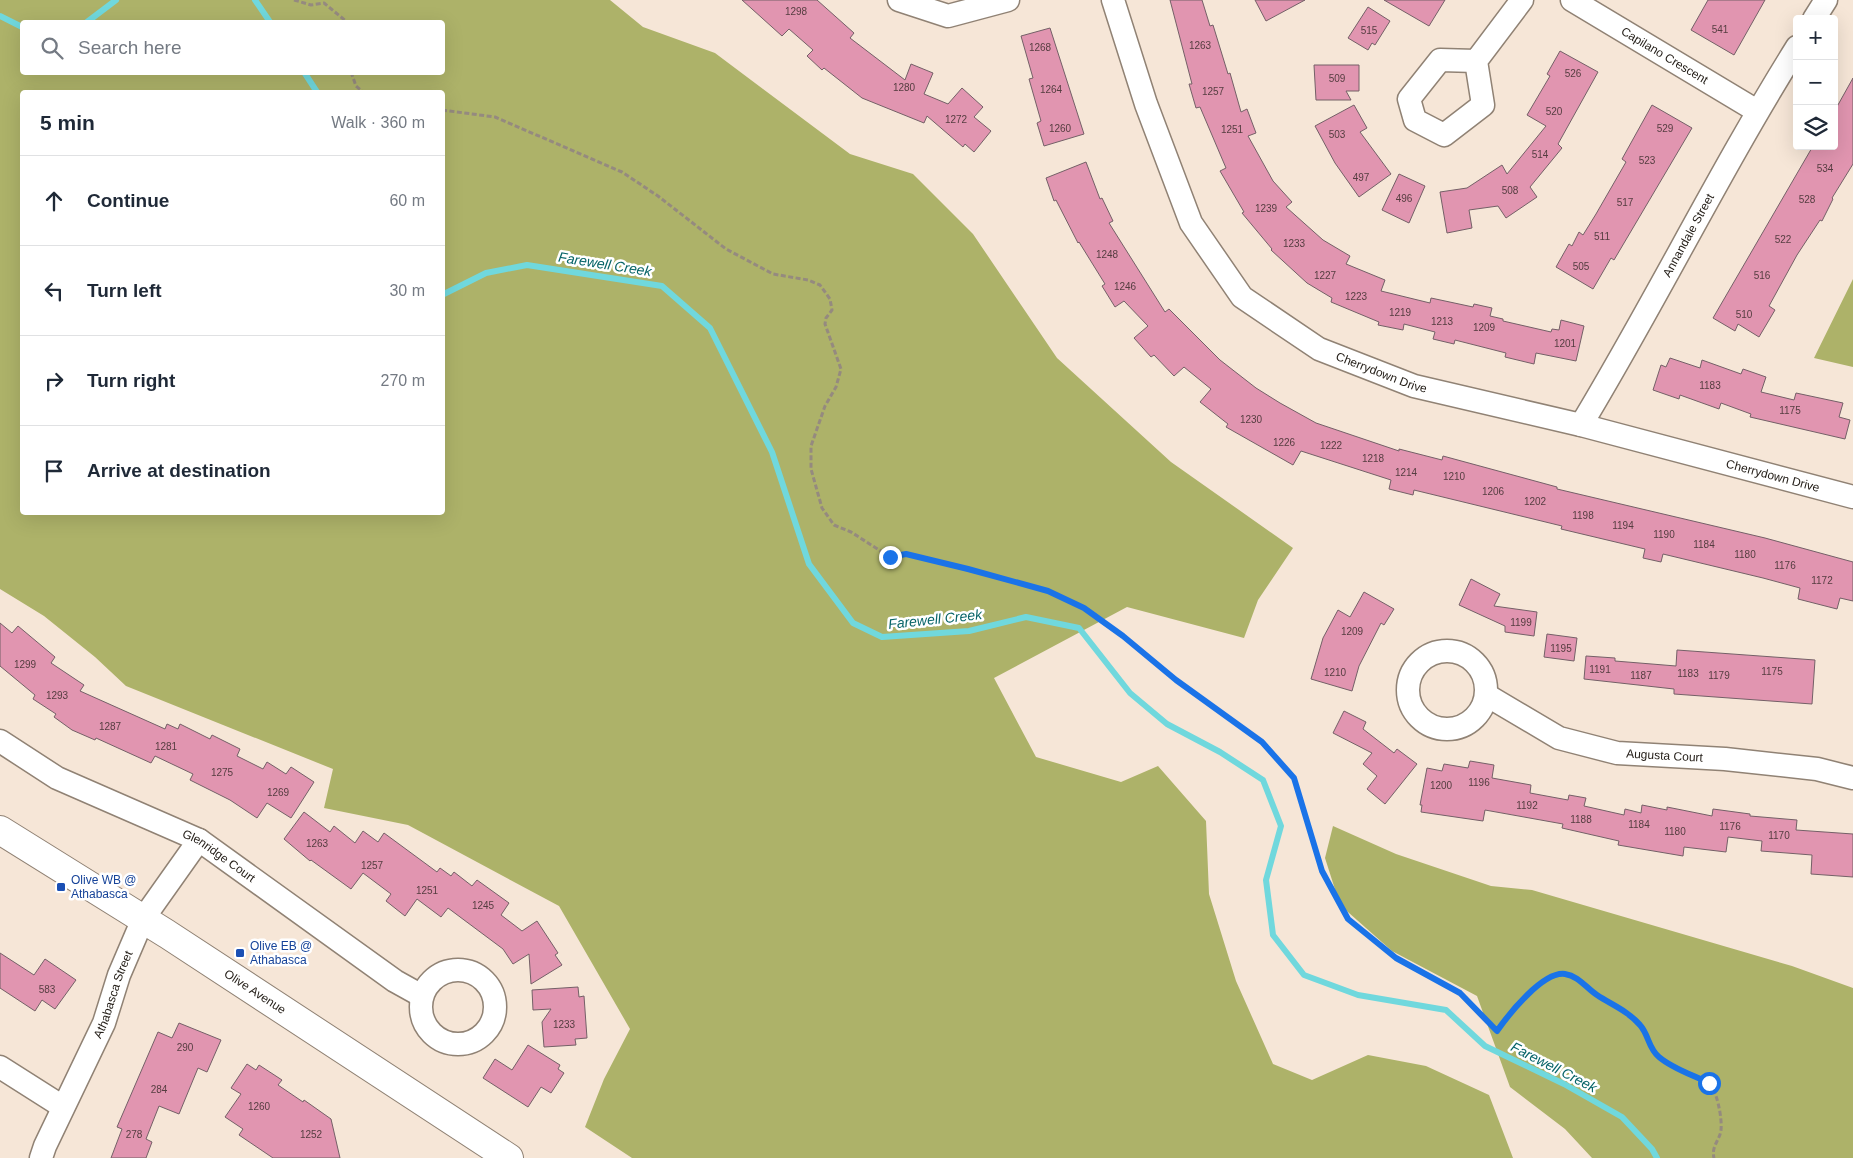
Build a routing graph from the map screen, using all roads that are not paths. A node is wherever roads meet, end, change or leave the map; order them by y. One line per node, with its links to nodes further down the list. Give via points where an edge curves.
1 (899, 0): 2 (street, via 948,16)
2 (1008, 0)
3 (1112, 0): 11 (street, Cherrydown Drive, via 1146,104 1191,223 1242,297 1318,349 1414,386)
4 (1522, 0): 9 (street)
5 (1572, 0): 10 (street, Capilano Crescent)
6 (1826, 0): 7 (street)
7 (1817, 15)
8 (1793, 53): 10 (street, Annandale Street)
9 (1476, 61)
10 (1757, 111): 11 (street, Annandale Street, via 1624,354)
11 (1581, 425): 12 (street, Cherrydown Drive)
12 (1853, 497)
13 (1488, 696): 15 (street, Augusta Court, via 1560,738 1617,753 1725,758 1817,769)
14 (0, 741): 17 (street, Glenridge Court, via 58,778)
15 (1853, 778)
16 (0, 830): 18 (main road, Olive Avenue)
17 (199, 840): 18 (street, Athabasca Street); 19 (street, Glenridge Court, via 395,981)
18 (143, 918): 21 (street, Athabasca Street, via 118,975 104,1023); 23 (main road, Olive Avenue)
19 (422, 996)
20 (0, 1067): 21 (street)
21 (63, 1107): 22 (street, Athabasca Street)
22 (41, 1158)
23 (508, 1158)

